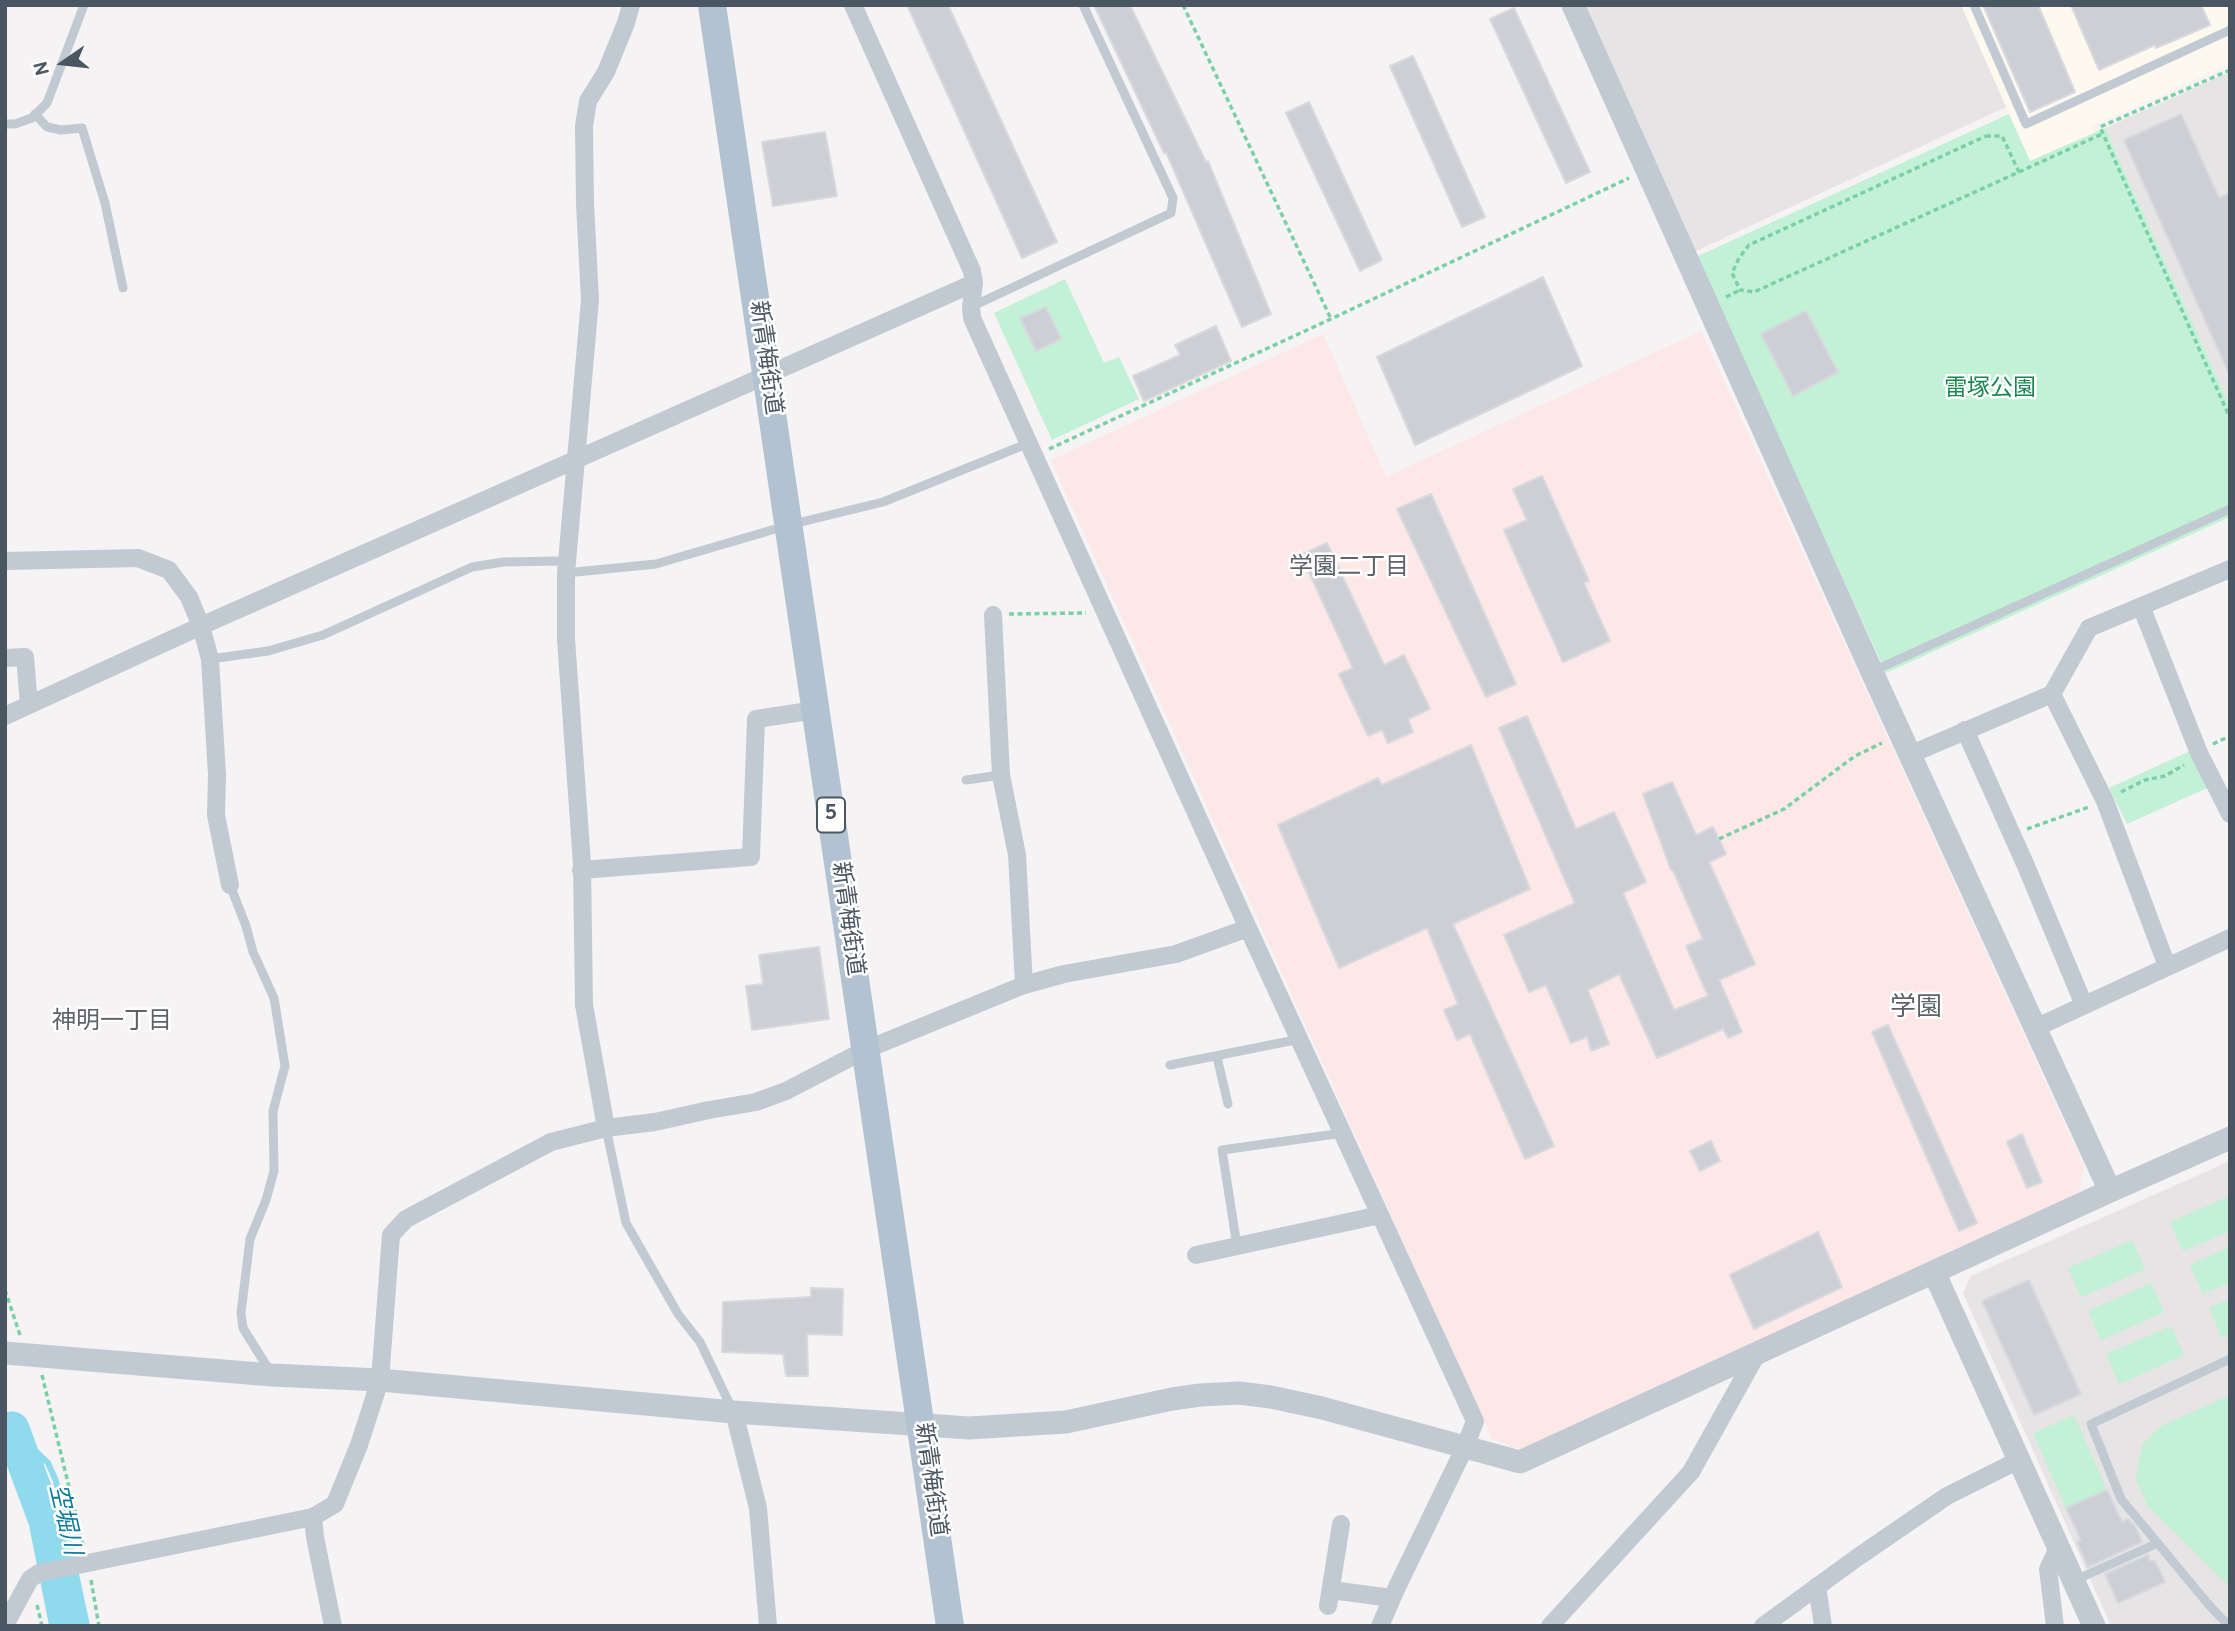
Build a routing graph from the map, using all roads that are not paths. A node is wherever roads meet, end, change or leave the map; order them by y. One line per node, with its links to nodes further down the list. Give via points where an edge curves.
1 (84, 5): 9 (lane, via 47,103)
2 (631, 5): 16 (street, via 606,72 588,101 584,126 590,300)
3 (712, 5): 14 (main road, 新青梅街道 / 5)
4 (853, 5): 11 (street)
5 (1083, 5): 13 (lane, via 1172,198 1171,213)
6 (1573, 5): 27 (street)
7 (1974, 5): 8 (lane, via 2026,124)
8 (2230, 30)
9 (35, 114): 10 (lane); 12 (lane, via 47,127 82,128 105,203)
10 (5, 124)
11 (974, 283): 13 (street); 14 (street)
12 (123, 288)
13 (971, 307): 15 (street)
14 (766, 374): 16 (street); 18 (main road, 新青梅街道 / 5)
15 (1032, 449): 18 (lane, via 883,502); 39 (street)
16 (575, 459): 21 (street); 24 (street)
17 (2230, 509): 27 (lane)
18 (789, 525): 21 (lane, via 656,564); 30 (main road, 新青梅街道 / 5)
19 (5, 561): 24 (street, via 138,558 169,570 189,597)
20 (2230, 569): 22 (street)
21 (566, 573): 26 (lane, via 561,561 472,567 323,635 268,651); 37 (street, via 566,639)
22 (2141, 606): 28 (street, via 2089,628); 36 (street, via 2199,752)
23 (993, 615): 34 (street)
24 (201, 626): 26 (street); 29 (street)
25 (5, 657): 29 (street, via 25,657)
26 (210, 659): 38 (street, via 218,775 216,816)
27 (1872, 672): 33 (street)
28 (2052, 694): 32 (street); 41 (street, via 2105,801)
29 (29, 705): 31 (street)
30 (816, 710): 37 (street, via 756,719 751,857); 46 (main road, 新青梅街道 / 5)
31 (5, 716)
32 (1965, 730): 33 (street); 43 (street)
33 (1909, 755): 44 (street)
34 (1001, 775): 35 (lane); 42 (street, via 1017,855)
35 (966, 780)
36 (2230, 814)
37 (582, 870): 50 (street, via 584,1005)
38 (230, 885): 61 (lane, via 274,998 285,1066 273,1111 274,1171 250,1239 241,1313 243,1328)
39 (1248, 928): 42 (street, via 1176,954); 45 (street)
40 (2230, 938): 41 (street)
41 (2167, 967): 43 (street)
42 (1024, 985): 46 (street)
43 (2084, 1005): 44 (street)
44 (2035, 1028): 53 (street)
45 (1300, 1039): 47 (lane); 51 (street)
46 (865, 1050): 50 (street, via 756,1102); 64 (main road, 新青梅街道 / 5)
47 (1217, 1057): 48 (lane); 49 (lane)
48 (1170, 1065)
49 (1227, 1104)
50 (606, 1128): 62 (street, via 551,1142 406,1219 391,1236); 63 (lane, via 626,1223 678,1314 700,1342)
51 (1343, 1133): 54 (street); 55 (lane, via 1222,1150)
52 (2230, 1138): 53 (street)
53 (2109, 1191): 57 (street)
54 (1380, 1215): 55 (street); 65 (street, via 1475,1421)
55 (1237, 1245): 56 (street)
56 (1196, 1255)
57 (1934, 1272): 58 (street); 66 (street)
58 (1758, 1352): 65 (street, via 1520,1462); 79 (street, via 1691,1472)
59 (21, 1354): 61 (street)
60 (2230, 1359): 69 (lane, via 2091,1424 2121,1499)
61 (272, 1375): 62 (street)
62 (380, 1380): 63 (street); 67 (street, via 335,1504)
63 (734, 1412): 64 (street); 76 (street, via 758,1508)
64 (921, 1426): 65 (street, via 1066,1422 1172,1399 1239,1393 1322,1408); 77 (main road, 新青梅街道 / 5)
65 (1465, 1447): 73 (street)
66 (2019, 1460): 70 (street); 72 (street, via 1947,1496)
67 (313, 1517): 74 (street, via 38,1573 30,1579); 75 (street)
68 (1341, 1524): 73 (street, via 1330,1598)
69 (2158, 1543): 71 (lane); 84 (lane)
70 (2058, 1548): 71 (street); 82 (street, via 2048,1569)
71 (2073, 1581): 83 (street)
72 (1817, 1586): 80 (street); 81 (street)
73 (1392, 1598): 78 (street)
74 (5, 1625)
75 (333, 1626)
76 (768, 1626)
77 (950, 1626)
78 (1380, 1626)
79 (1550, 1626)
80 (1763, 1626)
81 (1824, 1626)
82 (2055, 1626)
83 (2094, 1626)
84 (2230, 1626)

